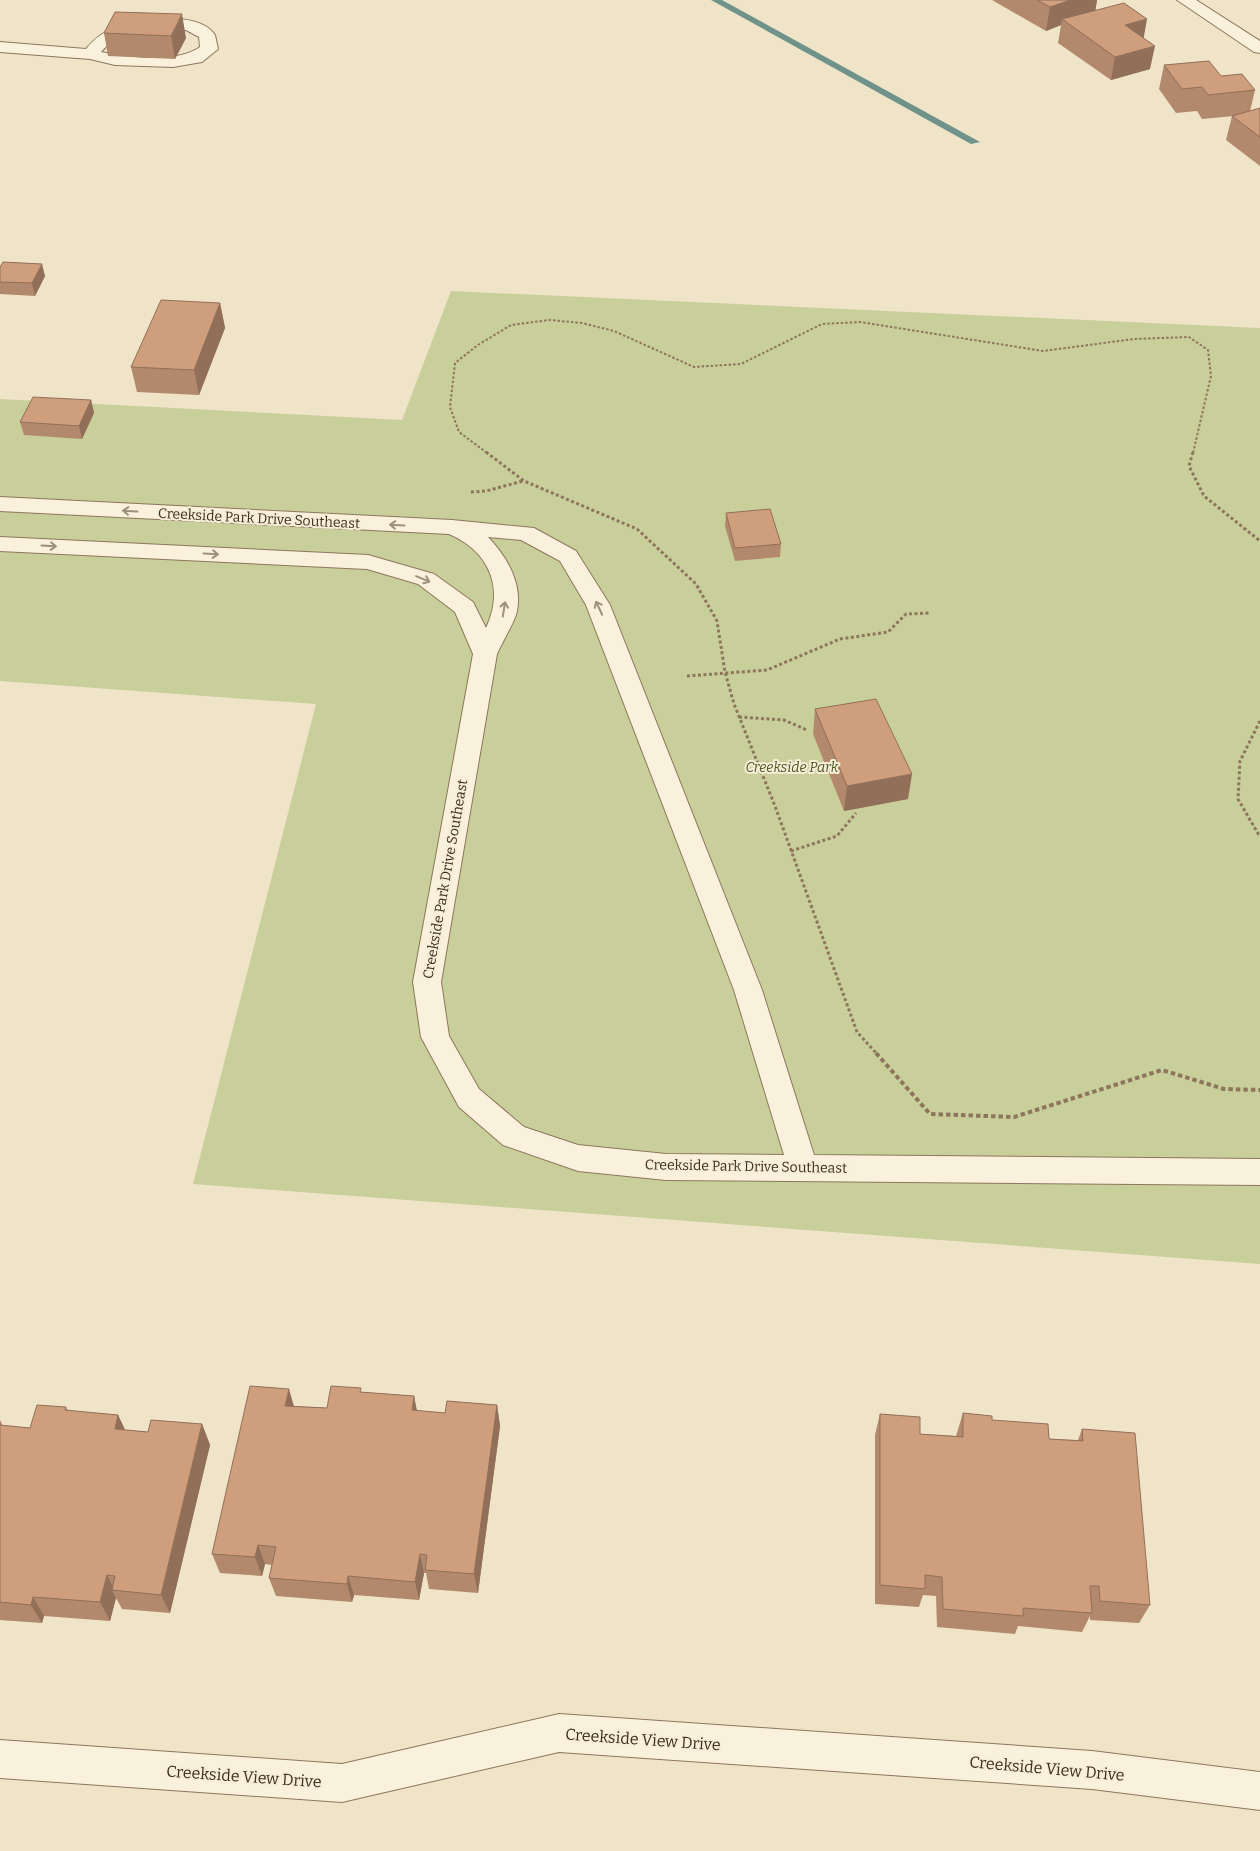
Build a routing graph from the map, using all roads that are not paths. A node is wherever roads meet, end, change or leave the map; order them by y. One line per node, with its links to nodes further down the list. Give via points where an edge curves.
1 (1185, 0): 3 (street)
2 (0, 47): 4 (street)
3 (1260, 48)
4 (90, 54): 4 (street, via 114,60 173,62 196,58 209,49 207,35 194,27 167,24 114,32)
5 (0, 504): 6 (street, Creekside Park Drive Southeast, one-way to 5)
6 (452, 528): 8 (street, Creekside Park Drive Southeast, one-way to 6, via 504,614 506,583 491,554 474,536); 9 (street, one-way to 6, via 748,990 598,605 568,556 526,533)
7 (0, 544): 8 (street, one-way to 8, via 368,562 426,579 464,608)
8 (485, 654): 9 (street, Creekside Park Drive Southeast, via 427,982 435,1037 469,1098 514,1136 578,1158 666,1167)
9 (803, 1168): 10 (street, Creekside Park Drive Southeast)
10 (1260, 1172)
11 (0, 1760): 12 (street, Creekside View Drive, via 342,1783 559,1732 1092,1770)
12 (1260, 1791)

